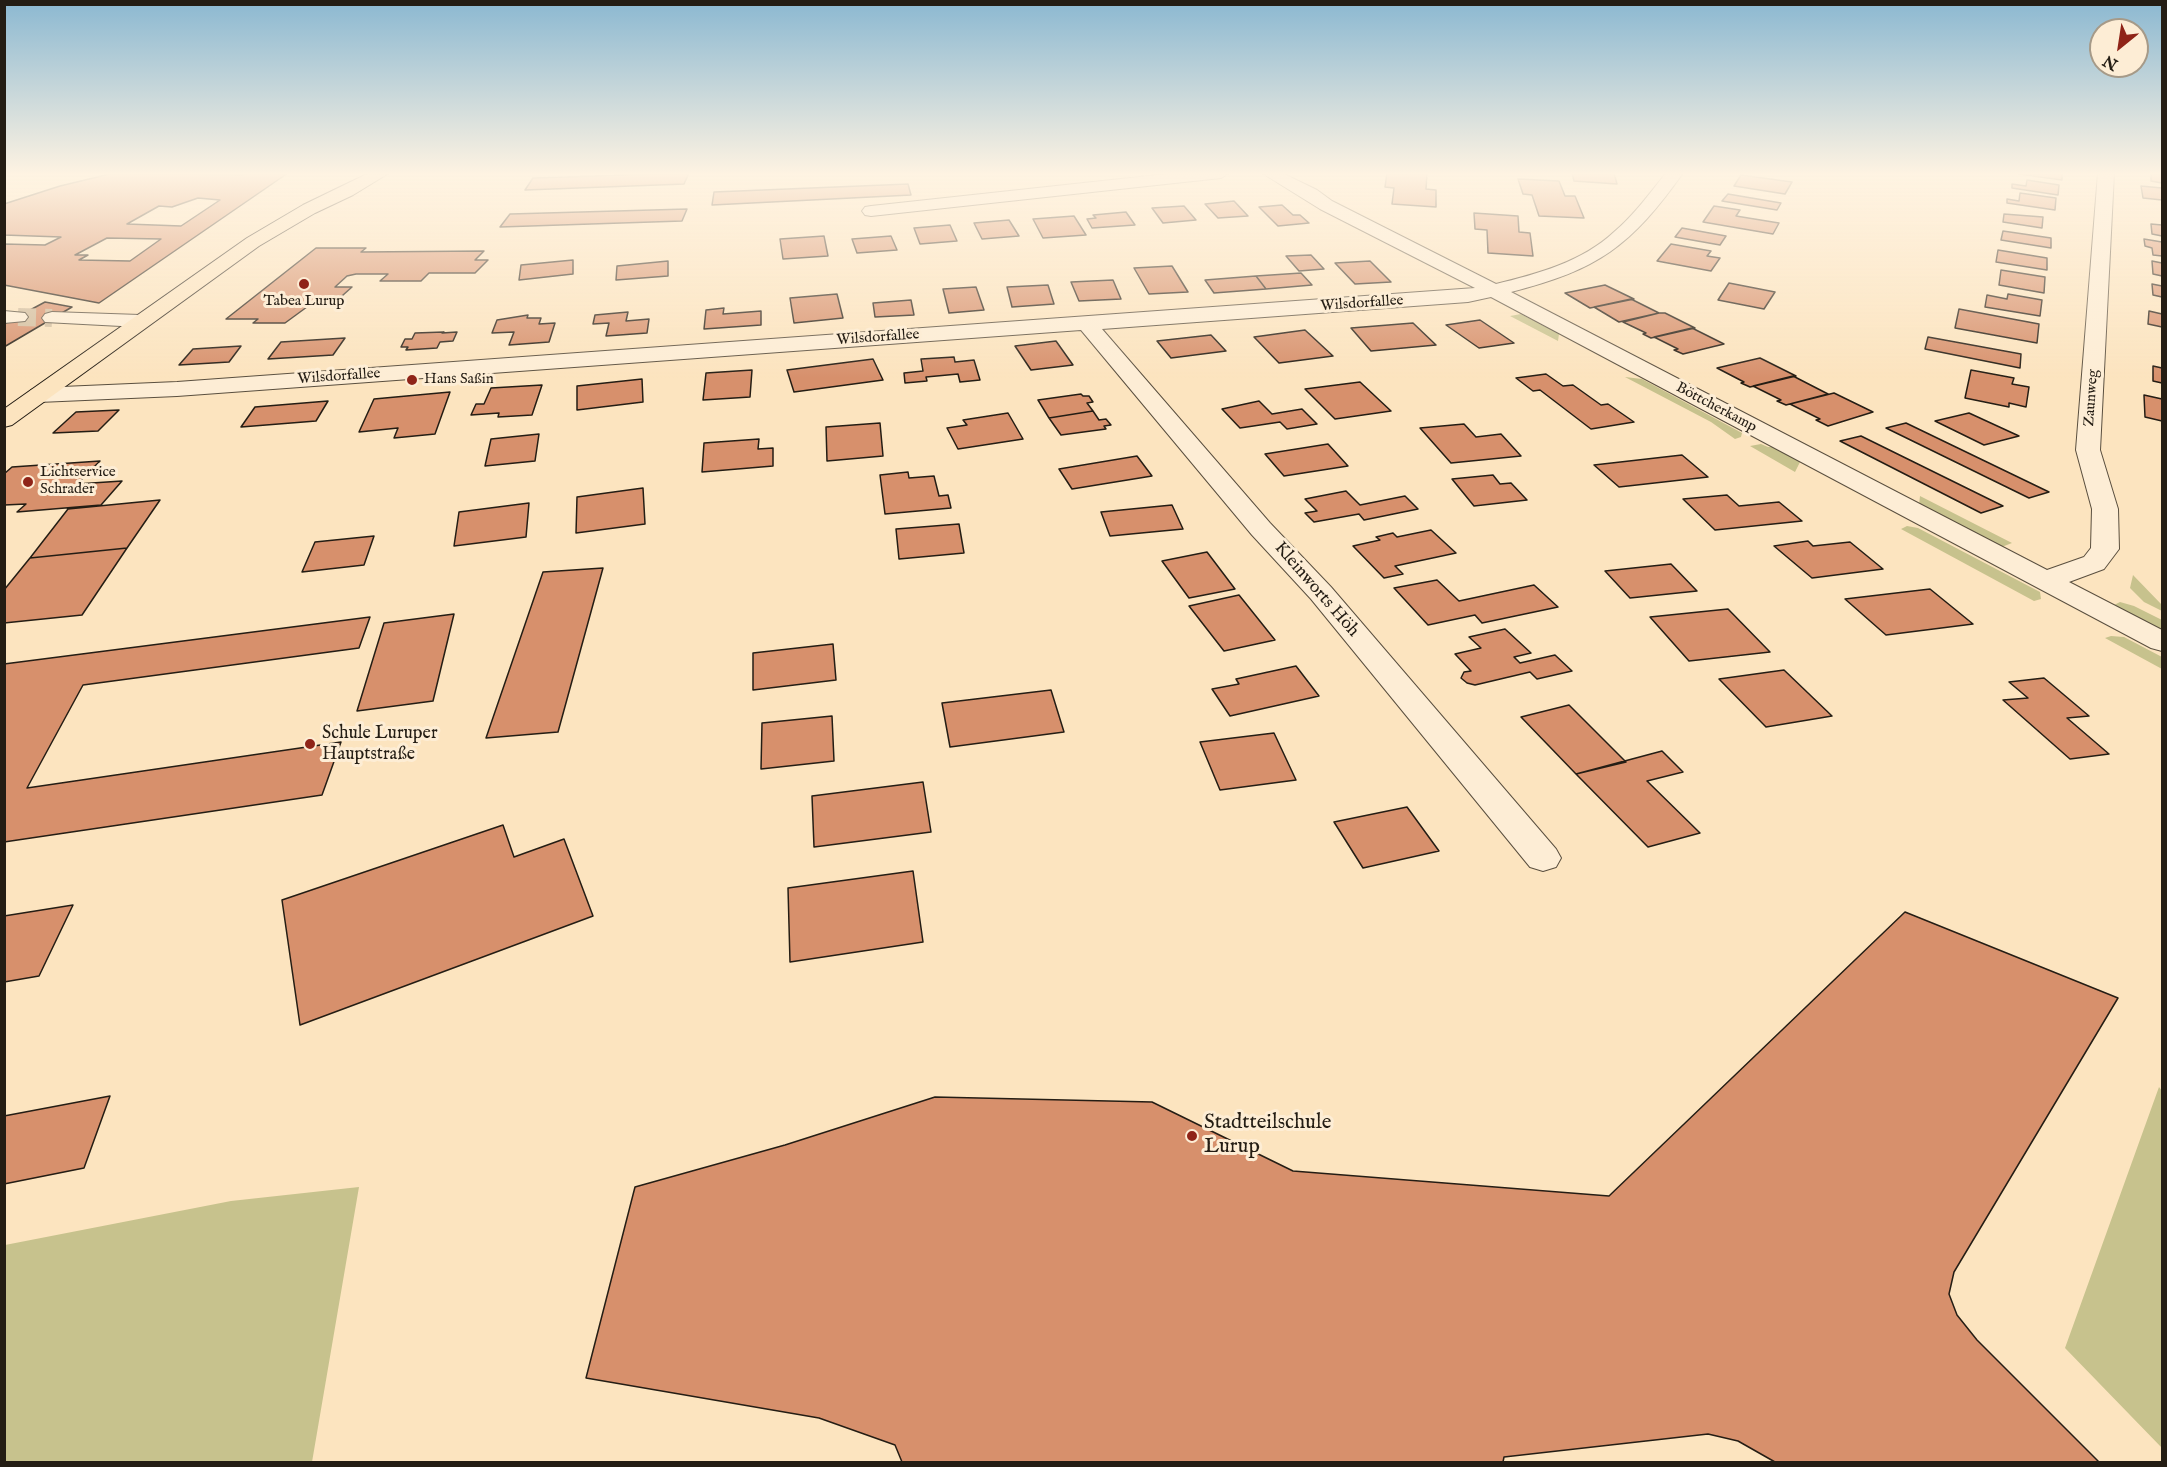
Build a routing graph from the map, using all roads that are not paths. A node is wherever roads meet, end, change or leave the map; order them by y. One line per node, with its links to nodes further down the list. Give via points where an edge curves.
1 (257, 241): 7 (main road)
2 (1398, 241): 5 (street, Böttcherkamp)
3 (1612, 241): 5 (street, Wilsdorfallee, via 1589,259)
4 (2102, 241): 11 (street, Zaunweg, via 2088,450 2105,509 2105,549 2094,563)
5 (1493, 290): 8 (street, Wilsdorfallee, via 1468,296); 11 (street, Böttcherkamp)
6 (52, 318): 7 (street)
7 (140, 321): 9 (main road)
8 (1087, 324): 9 (street, Wilsdorfallee, via 177,389); 13 (street, Kleinworts Höh, via 1261,529 1321,593)
9 (39, 394): 10 (main road)
10 (4, 420)
11 (2044, 580): 12 (street, Böttcherkamp)
12 (2163, 642)
13 (1543, 858)

